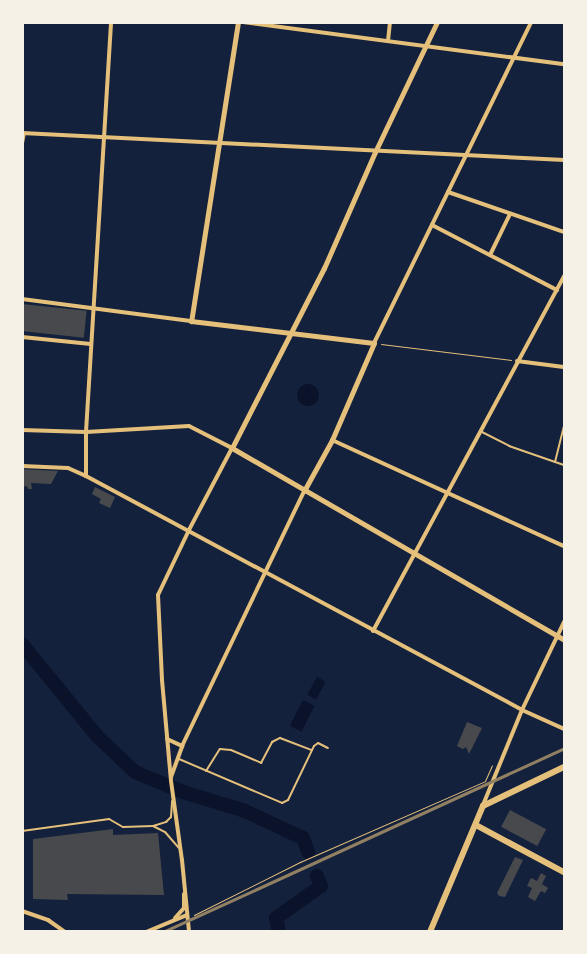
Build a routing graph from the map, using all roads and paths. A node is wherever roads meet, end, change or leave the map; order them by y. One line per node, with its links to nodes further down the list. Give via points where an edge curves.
1 (111, 22): 14 (street)
2 (238, 22): 16 (street)
3 (243, 22): 8 (street)
4 (302, 22): 8 (street)
5 (390, 22): 9 (street)
6 (437, 22): 10 (street)
7 (531, 22): 11 (street)
8 (300, 29): 9 (street)
9 (388, 41): 10 (street)
10 (425, 44): 11 (street); 17 (street)
11 (514, 58): 12 (street); 18 (street)
12 (564, 64)
13 (23, 133): 14 (street); 15 (street)
14 (105, 138): 16 (street); 28 (street)
15 (22, 143)
16 (218, 144): 17 (street); 29 (street)
17 (376, 152): 18 (street); 30 (street, via 324,268)
18 (464, 156): 19 (street); 20 (street)
19 (564, 160)
20 (448, 192): 21 (street); 22 (street)
21 (510, 214): 23 (street); 24 (street)
22 (432, 225): 24 (street); 32 (street)
23 (564, 232)
24 (491, 254): 26 (street)
25 (564, 276): 26 (street)
26 (557, 290): 34 (street)
27 (22, 299): 28 (street)
28 (95, 307): 29 (street); 33 (street)
29 (191, 320): 30 (street)
30 (289, 333): 32 (street); 41 (street)
31 (22, 337): 33 (street)
32 (374, 343): 34 (path); 40 (street)
33 (91, 344): 39 (street)
34 (517, 361): 35 (street); 38 (street)
35 (564, 367)
36 (564, 425): 42 (lane)
37 (22, 430): 39 (street)
38 (480, 431): 42 (lane, via 509,446); 47 (street)
39 (86, 432): 41 (street, via 189,426); 45 (street)
40 (332, 440): 46 (street); 47 (street)
41 (232, 448): 46 (street); 48 (street)
42 (555, 462): 43 (lane)
43 (564, 465)
44 (22, 466): 45 (street, via 68,468)
45 (86, 476): 48 (street)
46 (304, 491): 50 (street); 51 (street)
47 (447, 494): 49 (street); 50 (street)
48 (189, 530): 51 (street); 58 (street, via 158,595)
49 (564, 546)
50 (415, 554): 53 (street); 54 (street)
51 (264, 572): 53 (street); 59 (street)
52 (564, 622): 54 (street)
53 (373, 630): 56 (street)
54 (558, 636): 55 (street); 56 (street)
55 (564, 640)
56 (522, 710): 57 (street); 64 (street)
57 (564, 729)
58 (167, 739): 59 (street); 61 (street)
59 (182, 746): 63 (street)
60 (328, 748): 62 (lane, via 318,743)
61 (169, 750): 63 (street); 67 (street)
62 (313, 750): 66 (lane, via 280,738 272,742 263,761 258,763 231,750 220,749); 66 (lane, via 286,803)
63 (179, 759): 66 (lane); 67 (street)
64 (501, 759): 69 (street); 77 (path, via 491,766 485,781 300,862 203,911)
65 (564, 767): 69 (main road)
66 (206, 770)
67 (170, 779): 68 (street)
68 (172, 798): 71 (lane, via 171,817); 73 (street)
69 (483, 806): 70 (main road)
70 (476, 825): 74 (main road); 82 (main road)
71 (153, 826): 72 (lane, via 123,827 109,819); 73 (lane, via 165,832)
72 (22, 831)
73 (181, 852): 75 (street)
74 (564, 872)
75 (185, 887): 77 (street); 78 (street, via 184,908)
76 (22, 911): 79 (street, via 48,920)
77 (187, 915): 78 (street); 81 (street)
78 (173, 919): 80 (street)
79 (65, 932)
80 (146, 932)
81 (189, 932)
82 (430, 932)

